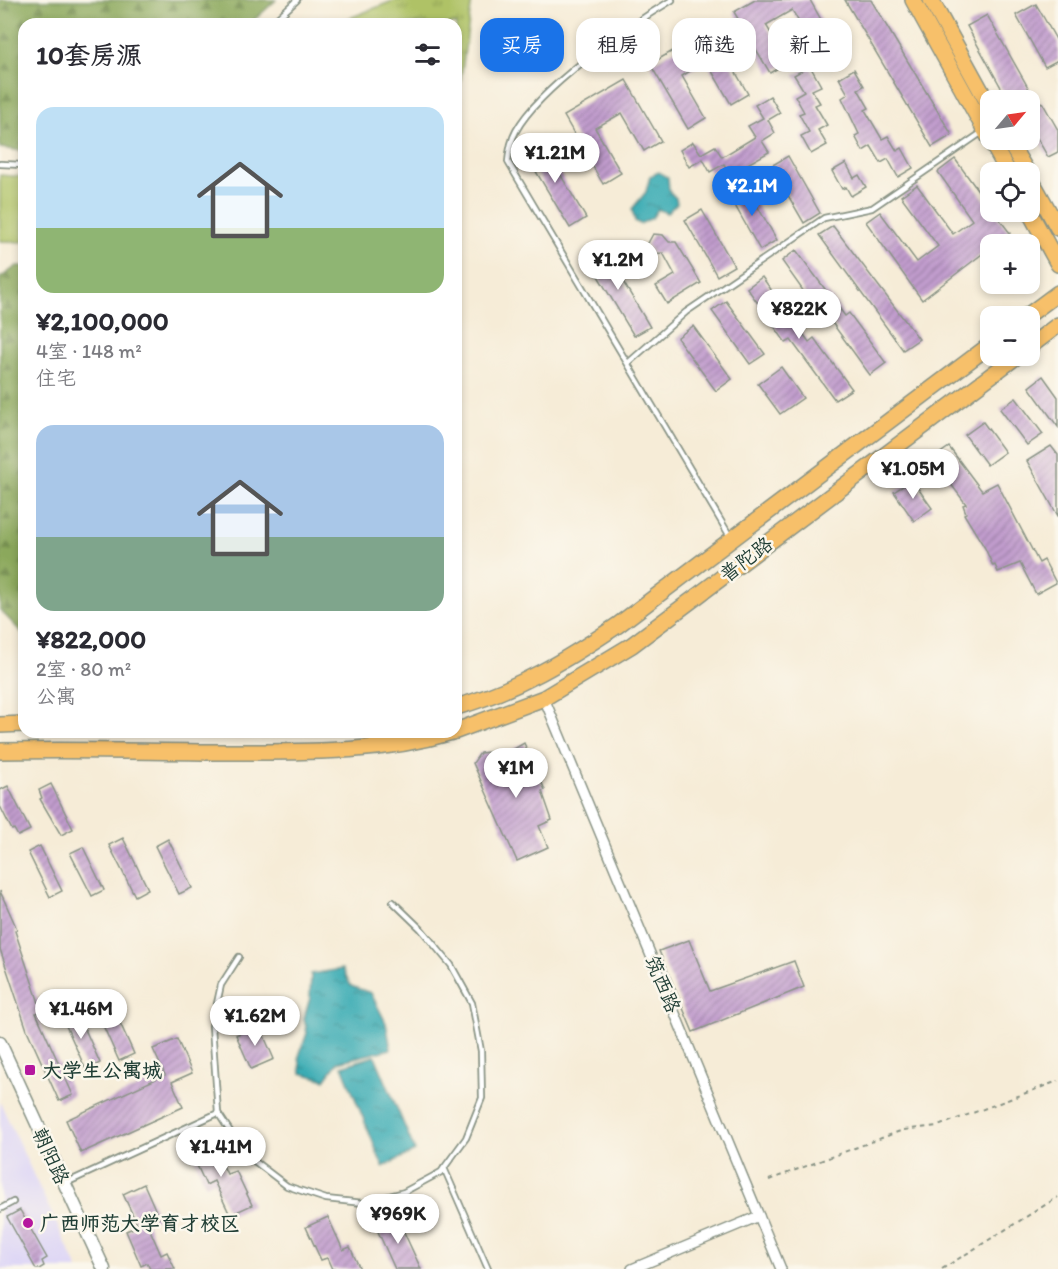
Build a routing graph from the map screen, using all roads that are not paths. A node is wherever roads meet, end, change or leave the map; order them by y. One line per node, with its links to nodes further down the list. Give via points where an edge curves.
1 (297, 0): 5 (lane)
2 (672, 0): 20 (lane, via 638,20 547,95 516,130 509,150 508,162)
3 (914, 0): 7 (main road)
4 (931, 0): 6 (main road)
5 (278, 18)
6 (981, 90)
7 (980, 121)
8 (980, 133): 20 (lane, via 872,208 824,218 686,312)
9 (0, 164): 10 (lane)
10 (18, 165)
11 (1040, 196): 13 (main road)
12 (1035, 222): 14 (main road)
13 (1058, 228)
14 (1058, 264)
15 (1058, 293): 16 (main road)
16 (1040, 306)
17 (1058, 325): 18 (main road)
18 (1040, 338)
19 (980, 353): 22 (main road, 普陀路)
20 (628, 363): 22 (lane)
21 (1004, 366): 23 (main road, 普陀路, via 632,645)
22 (732, 540): 24 (main road, 普陀路, via 571,657 523,682)
23 (544, 698): 27 (main road, 普陀路); 38 (street, 筑西路)
24 (462, 705)
25 (18, 724): 26 (main road)
26 (0, 726)
27 (462, 728)
28 (423, 738): 29 (main road, 普陀路, via 370,750 308,753)
29 (0, 751)
30 (393, 902): 34 (lane, via 451,965 471,1003 481,1051 482,1098 466,1138)
31 (239, 957): 33 (lane, via 221,985 212,1026)
32 (0, 1043): 35 (street, 朝阳路)
33 (218, 1113): 34 (lane, via 245,1154 287,1186 326,1199 363,1203 404,1192); 35 (lane)
34 (444, 1168): 40 (lane)
35 (63, 1184): 39 (street, 朝阳路)
36 (13, 1202): 37 (lane)
37 (0, 1209)
38 (759, 1216): 41 (street); 42 (street, 筑西路)
39 (104, 1269)
40 (488, 1269)
41 (632, 1269)
42 (781, 1269)

